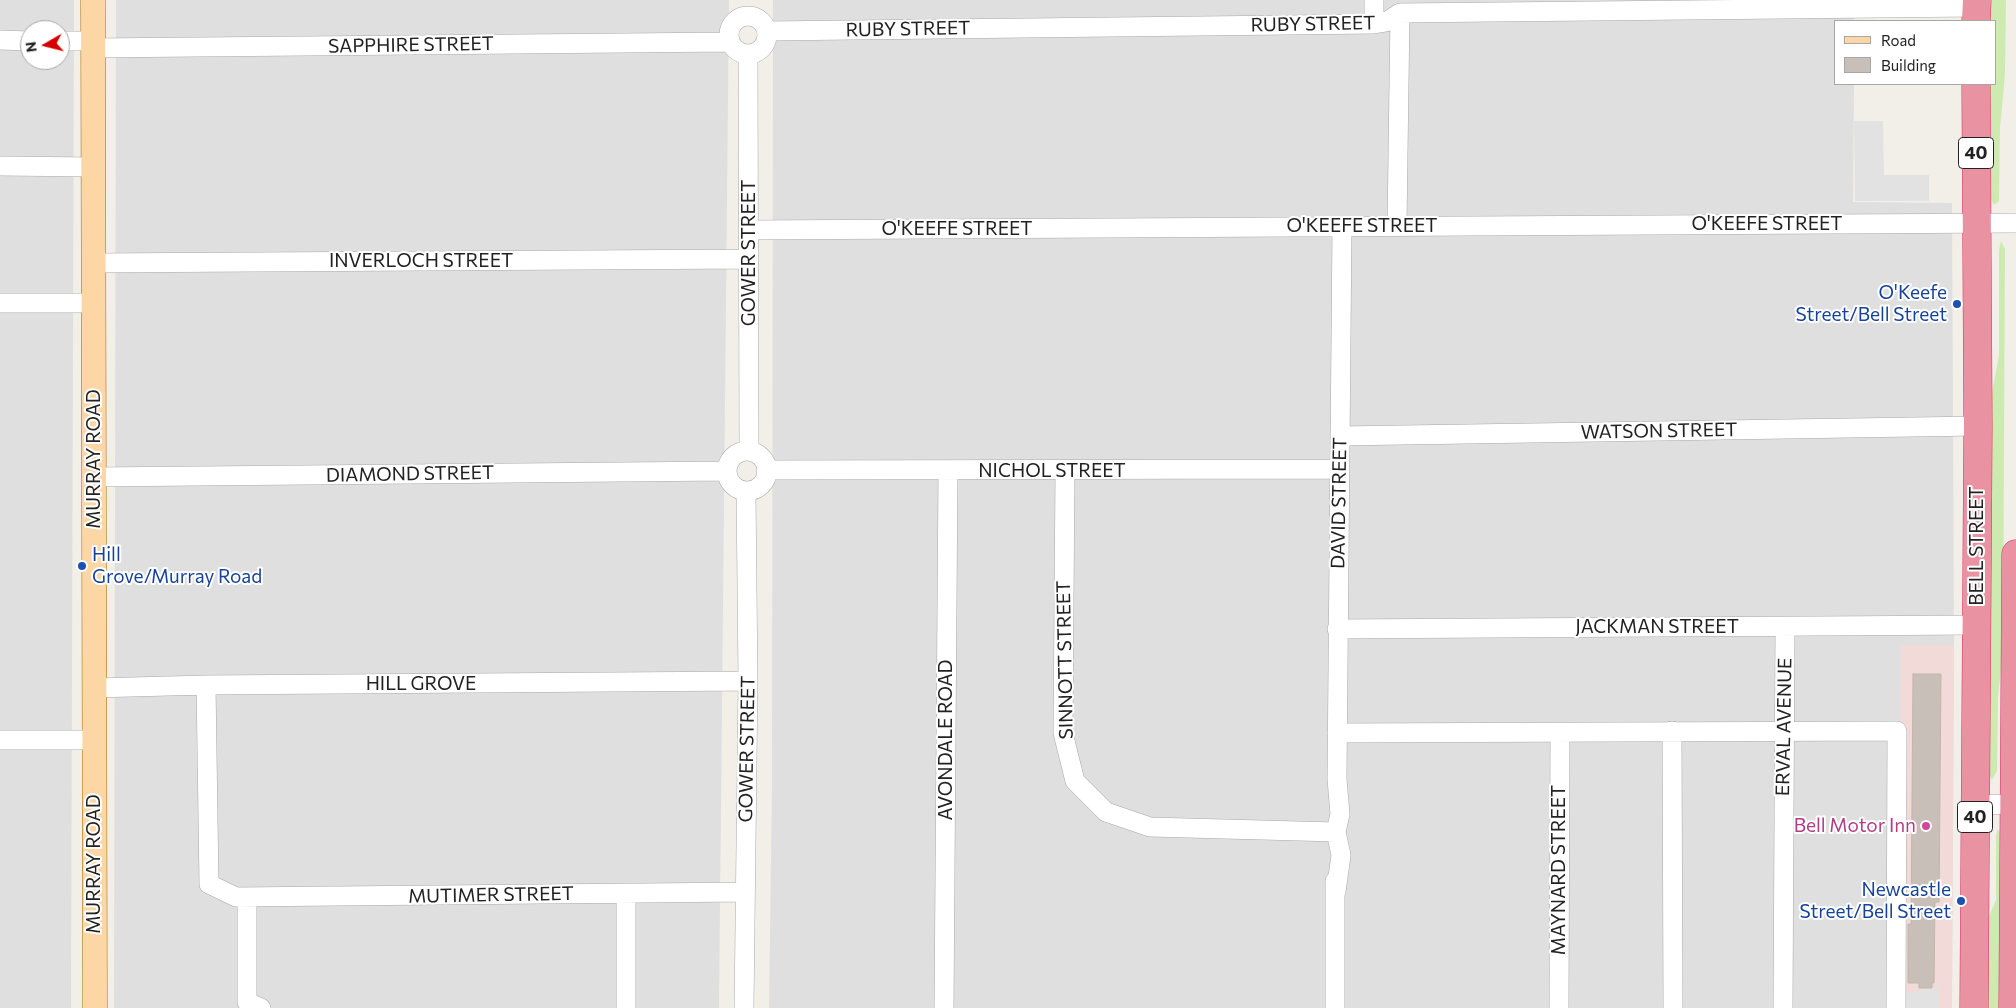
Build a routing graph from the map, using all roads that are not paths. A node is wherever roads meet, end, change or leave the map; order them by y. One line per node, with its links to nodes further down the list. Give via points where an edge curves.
1 (93, 0): 12 (main road, MURRAY ROAD)
2 (1374, 0): 6 (street)
3 (749, 8): 7 (street); 11 (street, via 735,21 729,34)
4 (1976, 9): 5 (street, RUBY STREET)
5 (1400, 13): 6 (street, RUBY STREET, via 1386,22); 19 (street)
6 (1374, 24): 7 (street, RUBY STREET)
7 (766, 31): 13 (street, via 767,38 761,50)
8 (0, 40): 9 (street)
9 (20, 41)
10 (70, 42): 12 (street, SAPPHIRE STREET)
11 (730, 42): 12 (street, SAPPHIRE STREET); 13 (street, via 737,51)
12 (93, 45): 16 (main road, MURRAY ROAD)
13 (748, 54): 21 (street, GOWER STREET)
14 (1976, 85): 17 (highway, BELL STREET / 40)
15 (0, 166): 16 (street)
16 (93, 167): 23 (main road, MURRAY ROAD)
17 (1976, 223): 18 (street, O'KEEFE STREET); 19 (street, O'KEEFE STREET); 26 (highway, BELL STREET / 40)
18 (2016, 223)
19 (1397, 226): 20 (street, O'KEEFE STREET)
20 (1342, 227): 21 (street, O'KEEFE STREET); 27 (street, DAVID STREET)
21 (749, 230): 22 (street, GOWER STREET)
22 (749, 258): 23 (street, INVERLOCH STREET); 28 (street, GOWER STREET)
23 (94, 263): 25 (main road, MURRAY ROAD)
24 (0, 303): 25 (street)
25 (93, 303): 34 (main road, MURRAY ROAD)
26 (1978, 426): 27 (street, WATSON STREET); 37 (highway, BELL STREET / 40)
27 (1340, 436): 29 (street, DAVID STREET)
28 (748, 451): 30 (street, via 760,456); 31 (street, via 734,456)
29 (1338, 469): 33 (street, NICHOL STREET); 39 (street, DAVID STREET)
30 (766, 470): 32 (street, NICHOL STREET); 35 (street, via 766,477 760,485)
31 (727, 471): 34 (street, DIAMOND STREET); 35 (street, via 733,485)
32 (948, 471): 33 (street, NICHOL STREET); 59 (street, AVONDALE ROAD)
33 (1065, 471): 51 (street, SINNOTT STREET, via 1063,733 1076,782 1106,812 1150,827)
34 (94, 477): 42 (main road, MURRAY ROAD)
35 (746, 491): 40 (street, GOWER STREET)
36 (2016, 554): 49 (highway, BELL STREET / 40)
37 (1976, 625): 38 (street, JACKMAN STREET); 50 (highway, BELL STREET / 40)
38 (1785, 627): 39 (street, JACKMAN STREET); 43 (street, ERVAL AVENUE)
39 (1337, 628): 46 (street, DAVID STREET)
40 (748, 681): 41 (street, HILL GROVE); 52 (street, GOWER STREET)
41 (206, 685): 42 (street, HILL GROVE); 54 (street, via 209,884)
42 (94, 688): 48 (main road, MURRAY ROAD)
43 (1784, 730): 44 (street); 63 (street, ERVAL AVENUE); 64 (street, via 1898,731)
44 (1672, 731): 45 (street); 62 (street)
45 (1560, 732): 46 (street); 61 (street, MAYNARD STREET)
46 (1337, 733): 51 (street, DAVID STREET, via 1340,806)
47 (0, 740): 48 (street)
48 (94, 740): 56 (main road, MURRAY ROAD)
49 (2015, 804): 50 (street); 66 (highway, BELL STREET / 40)
50 (1975, 805): 65 (highway, BELL STREET / 40)
51 (1331, 832): 60 (street, DAVID STREET, via 1341,855 1336,892)
52 (745, 892): 53 (street, MUTIMER STREET); 58 (street, GOWER STREET)
53 (626, 893): 54 (street, MUTIMER STREET); 57 (street)
54 (242, 898): 55 (street)
55 (250, 1006)
56 (95, 1008)
57 (626, 1008)
58 (744, 1008)
59 (944, 1008)
60 (1335, 1008)
61 (1559, 1008)
62 (1673, 1008)
63 (1783, 1008)
64 (1896, 1008)
65 (1974, 1008)
66 (2013, 1008)

